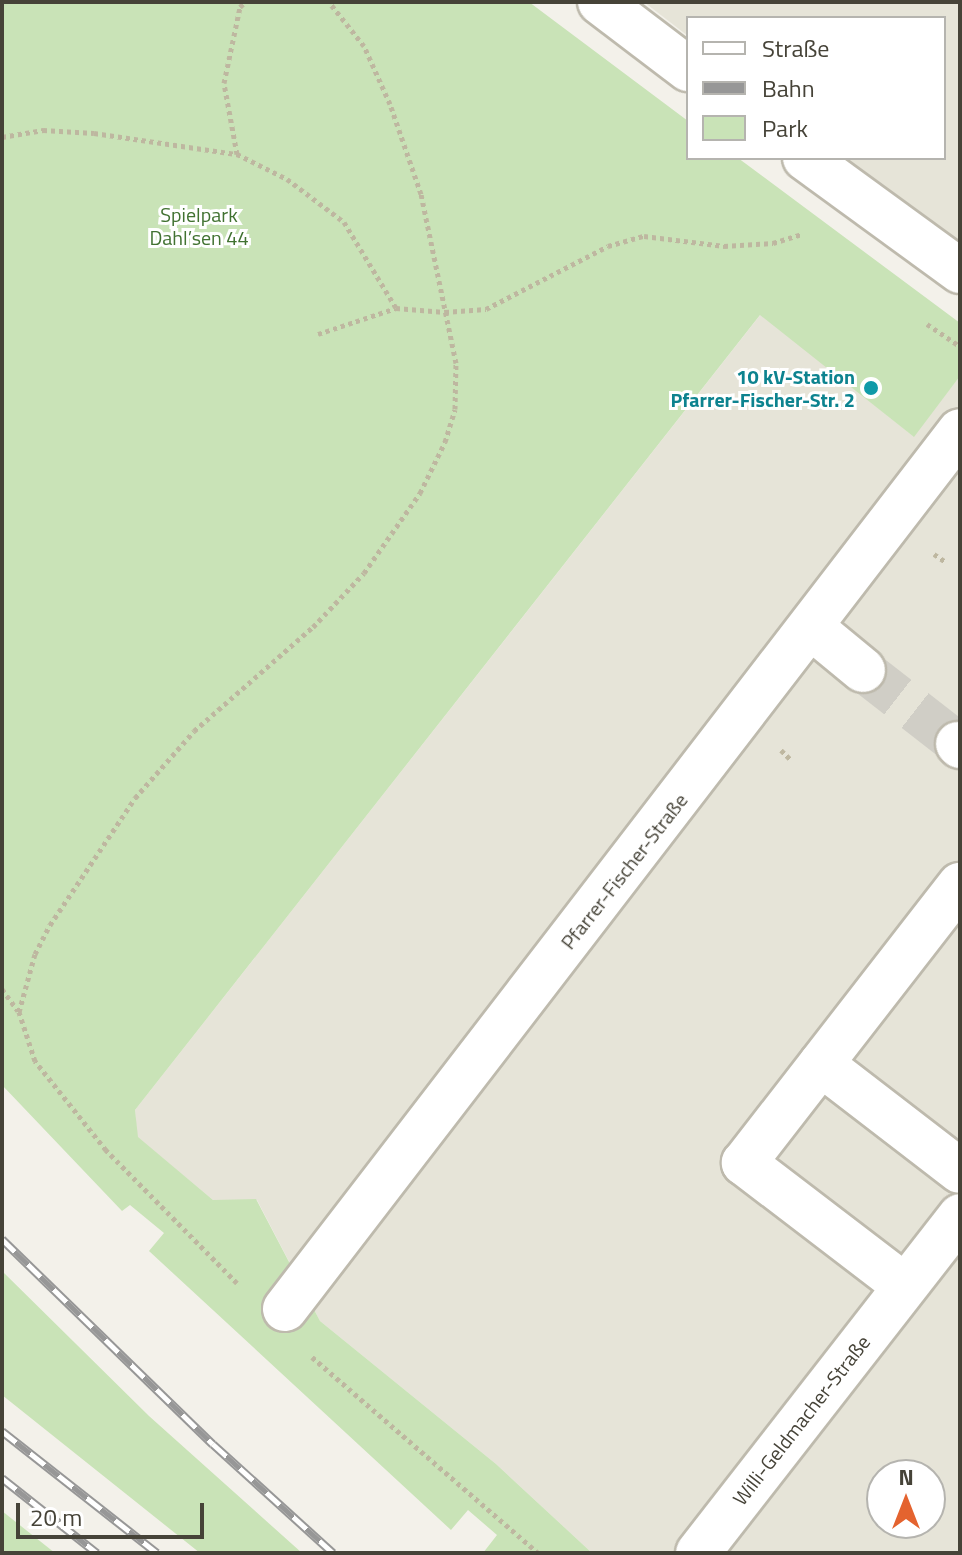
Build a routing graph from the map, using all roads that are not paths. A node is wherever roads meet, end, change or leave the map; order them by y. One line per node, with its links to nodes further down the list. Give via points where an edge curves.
1 (600, 2): 2 (street)
2 (686, 67)
3 (808, 160): 4 (street)
4 (960, 271)
5 (960, 431): 6 (street, Pfarrer-Fischer-Straße, via 887,521)
6 (812, 628): 7 (street); 13 (street, Pfarrer-Fischer-Straße)
7 (863, 670)
8 (960, 885): 9 (street)
9 (821, 1064): 10 (street); 12 (street, via 744,1163)
10 (960, 1171)
11 (960, 1216): 12 (street, Willi-Geldmacher-Straße)
12 (905, 1286): 14 (street, Willi-Geldmacher-Straße)
13 (294, 1328)
14 (698, 1553)

